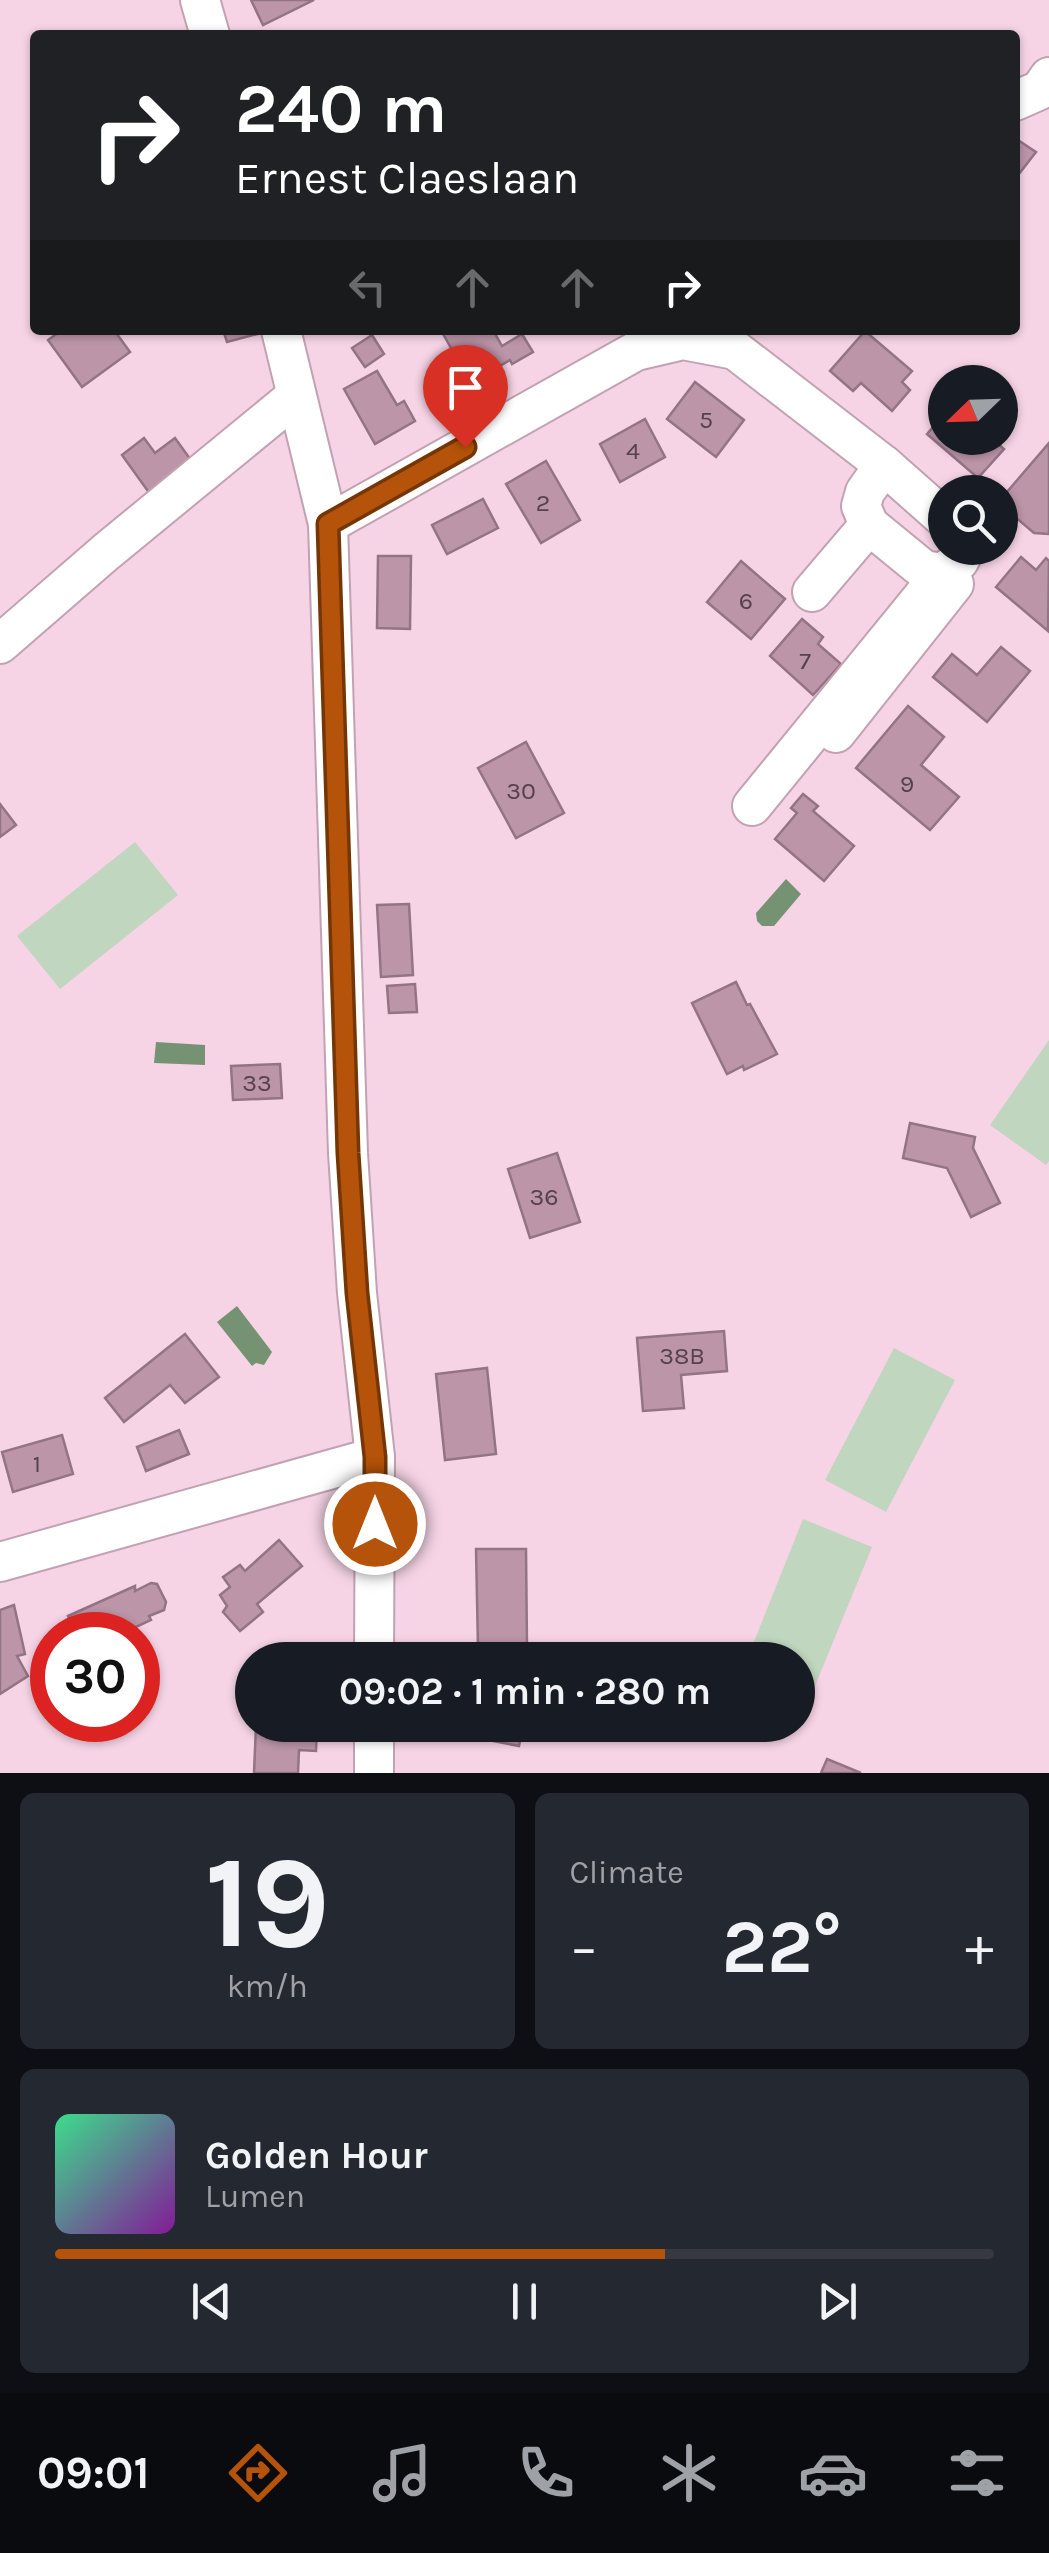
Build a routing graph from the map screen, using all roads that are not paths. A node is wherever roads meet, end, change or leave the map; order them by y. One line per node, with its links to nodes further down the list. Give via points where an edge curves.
1 (200, 0): 2 (street)
2 (209, 30)
3 (1049, 77): 4 (street)
4 (1020, 99)
5 (281, 335): 7 (street)
6 (684, 336): 8 (street, via 736,350); 10 (street, via 636,351)
7 (296, 396): 10 (street); 16 (street)
8 (884, 465): 9 (street); 11 (street, via 861,506)
9 (928, 504)
10 (328, 524): 19 (street, via 348,1153)
11 (870, 526): 12 (street, via 924,570); 15 (street)
12 (939, 565)
13 (950, 565): 18 (street)
14 (954, 565): 17 (street, via 954,584)
15 (812, 592)
16 (0, 644)
17 (836, 733)
18 (752, 806)
19 (375, 1457): 20 (street); 21 (street)
20 (0, 1562)
21 (374, 1642)
22 (374, 1742): 23 (street)
23 (374, 1773)

